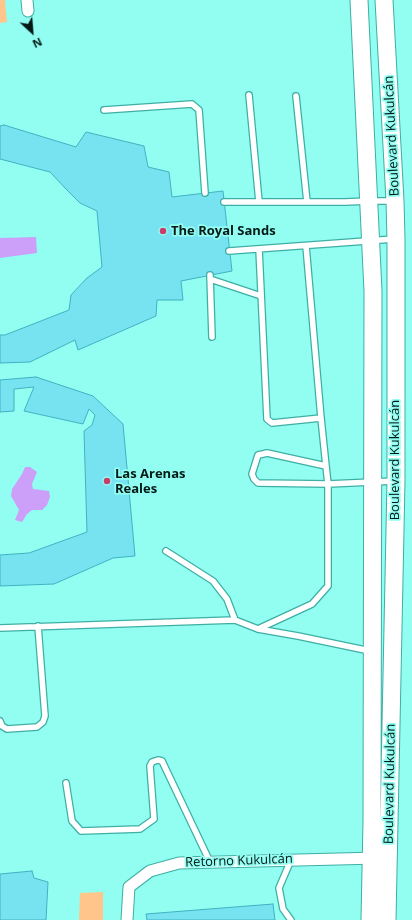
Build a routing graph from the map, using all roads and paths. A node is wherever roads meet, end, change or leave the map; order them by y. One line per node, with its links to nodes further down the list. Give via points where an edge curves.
1 (359, 0): 7 (main road, Boulevard Kukulcán)
2 (384, 0): 8 (main road, Boulevard Kukulcán)
3 (249, 95): 10 (lane)
4 (296, 96): 11 (lane)
5 (104, 110): 6 (lane, via 192,104 199,110)
6 (205, 193)
7 (369, 201): 8 (lane); 11 (lane); 13 (main road, Boulevard Kukulcán)
8 (395, 201): 12 (main road, Boulevard Kukulcán)
9 (224, 202): 10 (lane)
10 (259, 202): 11 (lane)
11 (307, 202)
12 (396, 239): 13 (lane); 21 (main road, Boulevard Kukulcán)
13 (371, 241): 14 (lane); 22 (main road, Boulevard Kukulcán)
14 (306, 246): 15 (lane); 19 (lane)
15 (259, 249): 16 (lane); 17 (lane)
16 (229, 251)
17 (261, 296): 18 (lane, via 210,277); 19 (lane, via 267,419 272,423)
18 (212, 337)
19 (321, 418): 20 (lane)
20 (326, 466): 23 (lane); 23 (lane, via 263,454 258,455 252,474 258,483)
21 (396, 481): 22 (lane); 33 (main road, Boulevard Kukulcán)
22 (373, 482): 23 (lane); 29 (main road, Boulevard Kukulcán)
23 (328, 484): 28 (lane, via 328,586 312,604)
24 (166, 551): 25 (lane, via 213,581 227,599)
25 (235, 620): 26 (lane); 28 (lane)
26 (38, 626): 27 (lane); 30 (lane, via 45,716 43,722 37,727 7,729)
27 (0, 628)
28 (258, 629): 29 (lane)
29 (372, 652): 32 (main road, Boulevard Kukulcán)
30 (0, 722)
31 (66, 783): 35 (lane, via 72,821 81,831 140,829 154,819 150,766 152,762 162,761)
32 (371, 857): 33 (street, Retorno Kukulcán); 34 (street, Retorno Kukulcán); 38 (main road, Boulevard Kukulcán)
33 (388, 858): 39 (main road, Boulevard Kukulcán)
34 (291, 860): 35 (street, Retorno Kukulcán); 37 (lane, via 279,888 282,909)
35 (210, 862): 36 (street, Retorno Kukulcán, via 179,863 150,871 129,887)
36 (127, 920)
37 (292, 920)
38 (370, 920)
39 (387, 920)

